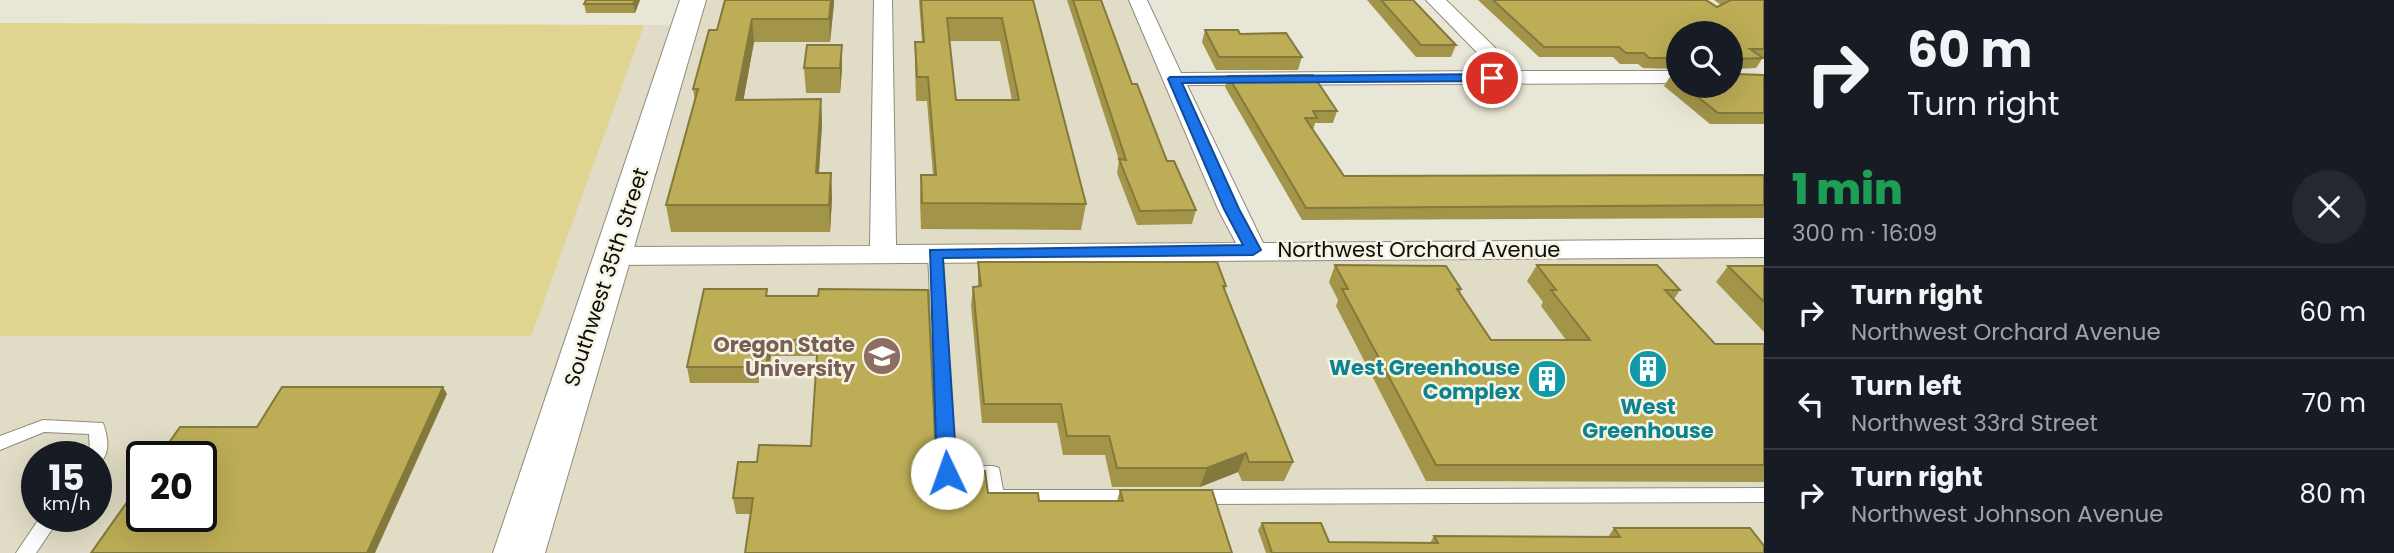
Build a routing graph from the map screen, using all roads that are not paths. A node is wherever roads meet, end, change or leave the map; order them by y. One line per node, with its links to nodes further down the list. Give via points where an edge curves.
1 (694, 0): 12 (main road, Southwest 35th Street)
2 (883, 0): 10 (street)
3 (1138, 0): 7 (street)
4 (1435, 0): 6 (street)
5 (1666, 77): 6 (street)
6 (1514, 78): 7 (street)
7 (1174, 79): 9 (street)
8 (1764, 248): 9 (street, Northwest Orchard Avenue)
9 (1253, 250): 11 (street, Northwest Orchard Avenue)
10 (883, 254): 11 (street, Northwest Orchard Avenue); 12 (street, Northwest Orchard Avenue)
11 (935, 254): 16 (lane, via 947,473 993,473 995,497)
12 (613, 256): 20 (main road, Southwest 35th Street)
13 (98, 441): 14 (lane, via 97,428 43,426)
14 (0, 443)
15 (1764, 495): 17 (lane)
16 (1149, 497)
17 (1177, 497)
18 (40, 532): 19 (lane)
19 (25, 553)
20 (519, 553)

